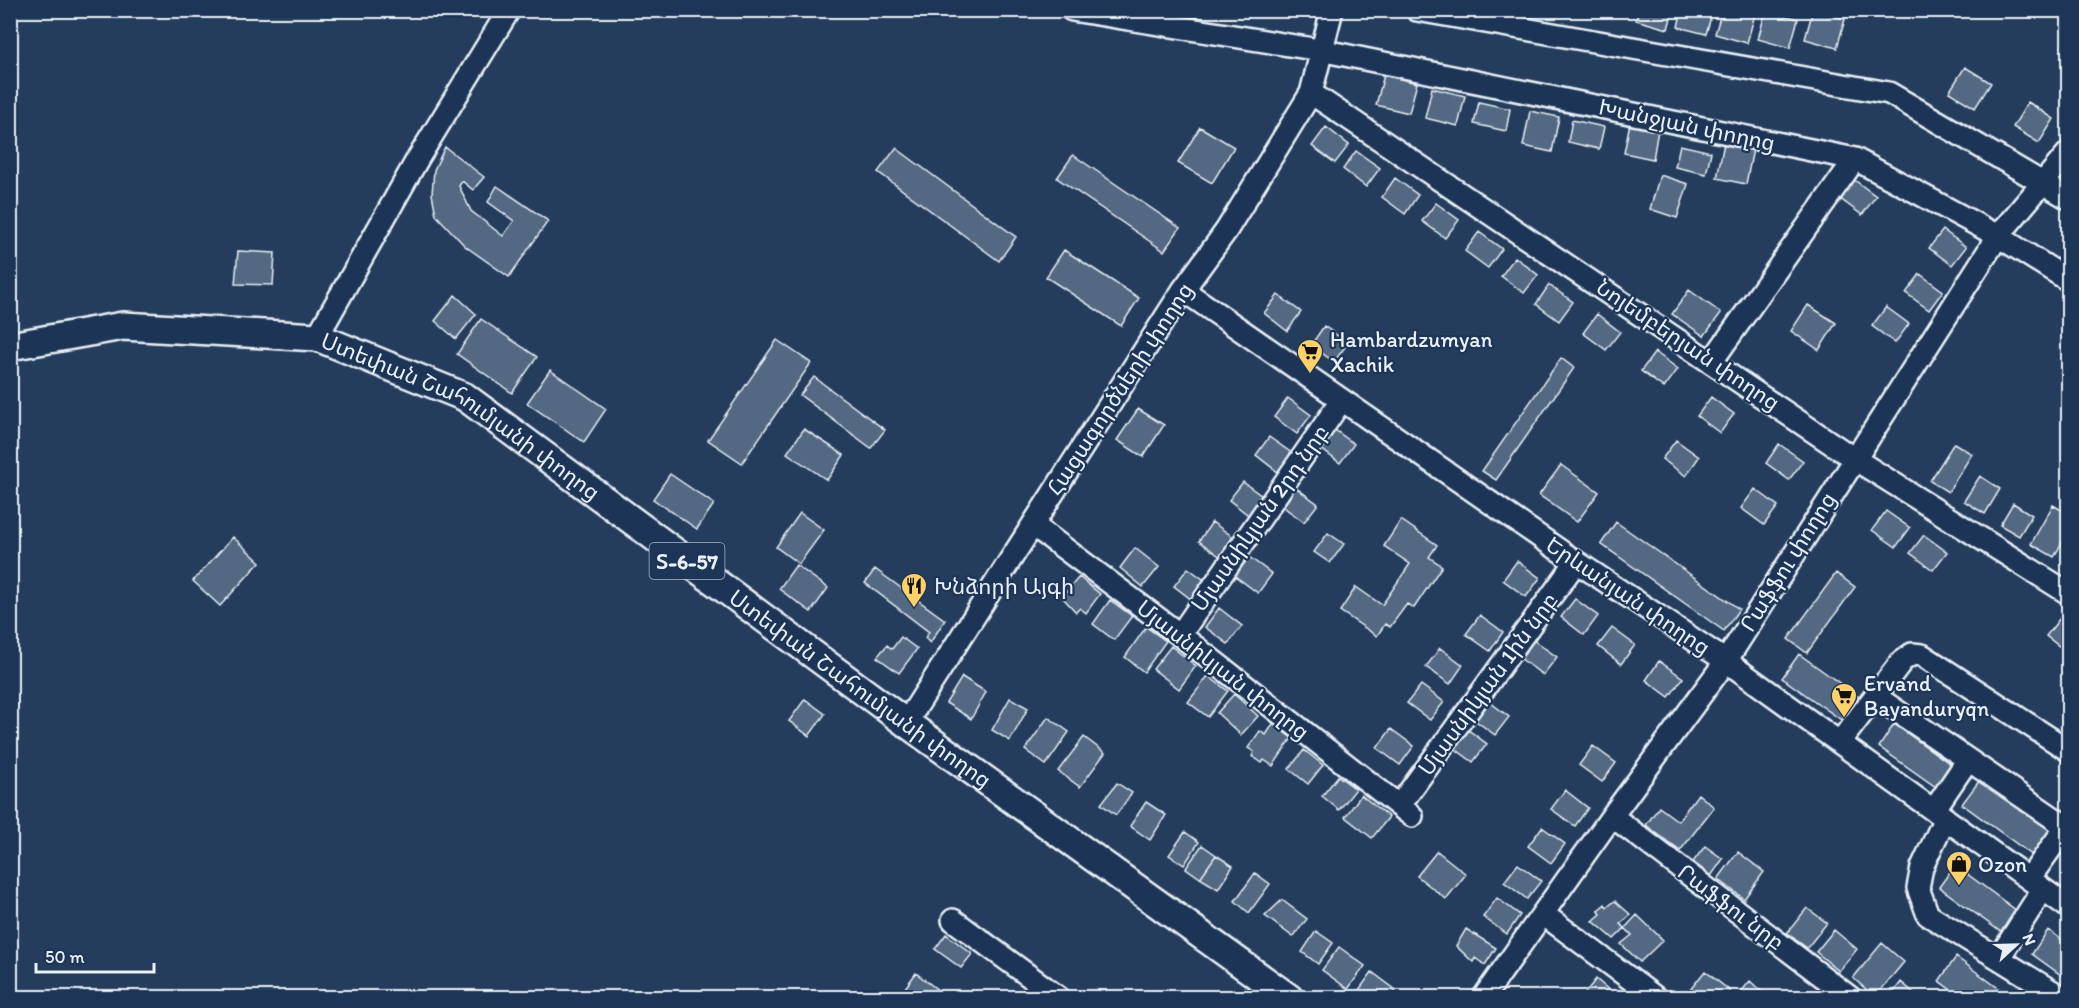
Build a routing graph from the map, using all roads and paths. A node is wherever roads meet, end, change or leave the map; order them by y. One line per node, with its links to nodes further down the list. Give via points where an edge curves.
1 (509, 10): 14 (street, via 417,160)
2 (1072, 10): 5 (street, Խանջյան փողոց)
3 (1332, 10): 5 (street)
4 (1417, 10): 9 (street, via 1889,93)
5 (1320, 50): 6 (street, Հացագործների փողոց); 8 (street, Խանջյան փողոց)
6 (1311, 93): 13 (street, Հացագործների փողոց, via 1226,231); 16 (street, Նոյեմբերյան փողոց)
7 (2068, 153): 9 (street, Րաֆֆու փողոց)
8 (1855, 159): 11 (street, Խանջյան փողոց); 16 (street)
9 (2045, 183): 10 (street); 11 (street, Րաֆֆու փողոց)
10 (2068, 198)
11 (1998, 236): 12 (street, Խանջյան փողոց); 18 (street, Րաֆֆու փողոց)
12 (2068, 280)
13 (1183, 290): 17 (street, Երևանյան փողոց); 19 (street, Հացագործների փողոց)
14 (317, 337): 15 (main road, Ստեփան Շահումյանի փողոց / Տ-6-57, via 123,326); 25 (main road, Ստեփան Շահումյանի փողոց / Տ-6-57, via 465,397)
15 (10, 346)
16 (1712, 361): 18 (street, Նոյեմբերյան փողոց)
17 (1341, 401): 20 (street, Երևանյան փողոց); 22 (street, Մյասնիկյան 2րդ նրբ)
18 (1853, 458): 21 (street, Նոյեմբերյան փողոց); 23 (street, Րաֆֆու փողոց)
19 (1033, 525): 22 (street, Մյասնիկյան փողոց); 25 (street, Հացագործների փողոց)
20 (1576, 562): 23 (street, Երևանյան փողոց); 29 (street, Մյասնիկյան 1ին նրբ)
21 (2068, 593)
22 (1180, 635): 29 (street, Մյասնիկյան փողոց)
23 (1726, 661): 26 (street, Երևանյան փողոց); 31 (street, Րաֆֆու փողոց)
24 (1875, 696): 26 (street); 27 (street, via 1902,661 1912,654 1923,655); 28 (street)
25 (906, 723): 39 (main road, Ստեփան Շահումյանի փողոց / Տ-6-57)
26 (1840, 742): 30 (street, Երևանյան փողոց)
27 (2068, 750)
28 (1967, 761): 30 (street); 32 (street)
29 (1405, 811)
30 (1939, 814): 33 (street, Երևանյան փողոց); 37 (street, via 1918,888 1928,915)
31 (1612, 816): 35 (street, Րաֆֆու փողոց); 42 (street, Րաֆֆու նրբ)
32 (2068, 826): 33 (street)
33 (2036, 884): 34 (street, Երևանյան փողոց); 37 (street)
34 (2068, 907)
35 (1543, 914): 40 (street, Րաֆֆու փողոց); 41 (street)
36 (953, 920): 38 (street)
37 (1999, 958): 43 (street)
38 (1059, 998)
39 (1289, 998)
40 (1483, 998)
41 (1656, 998)
42 (1851, 998)
43 (2063, 998)

